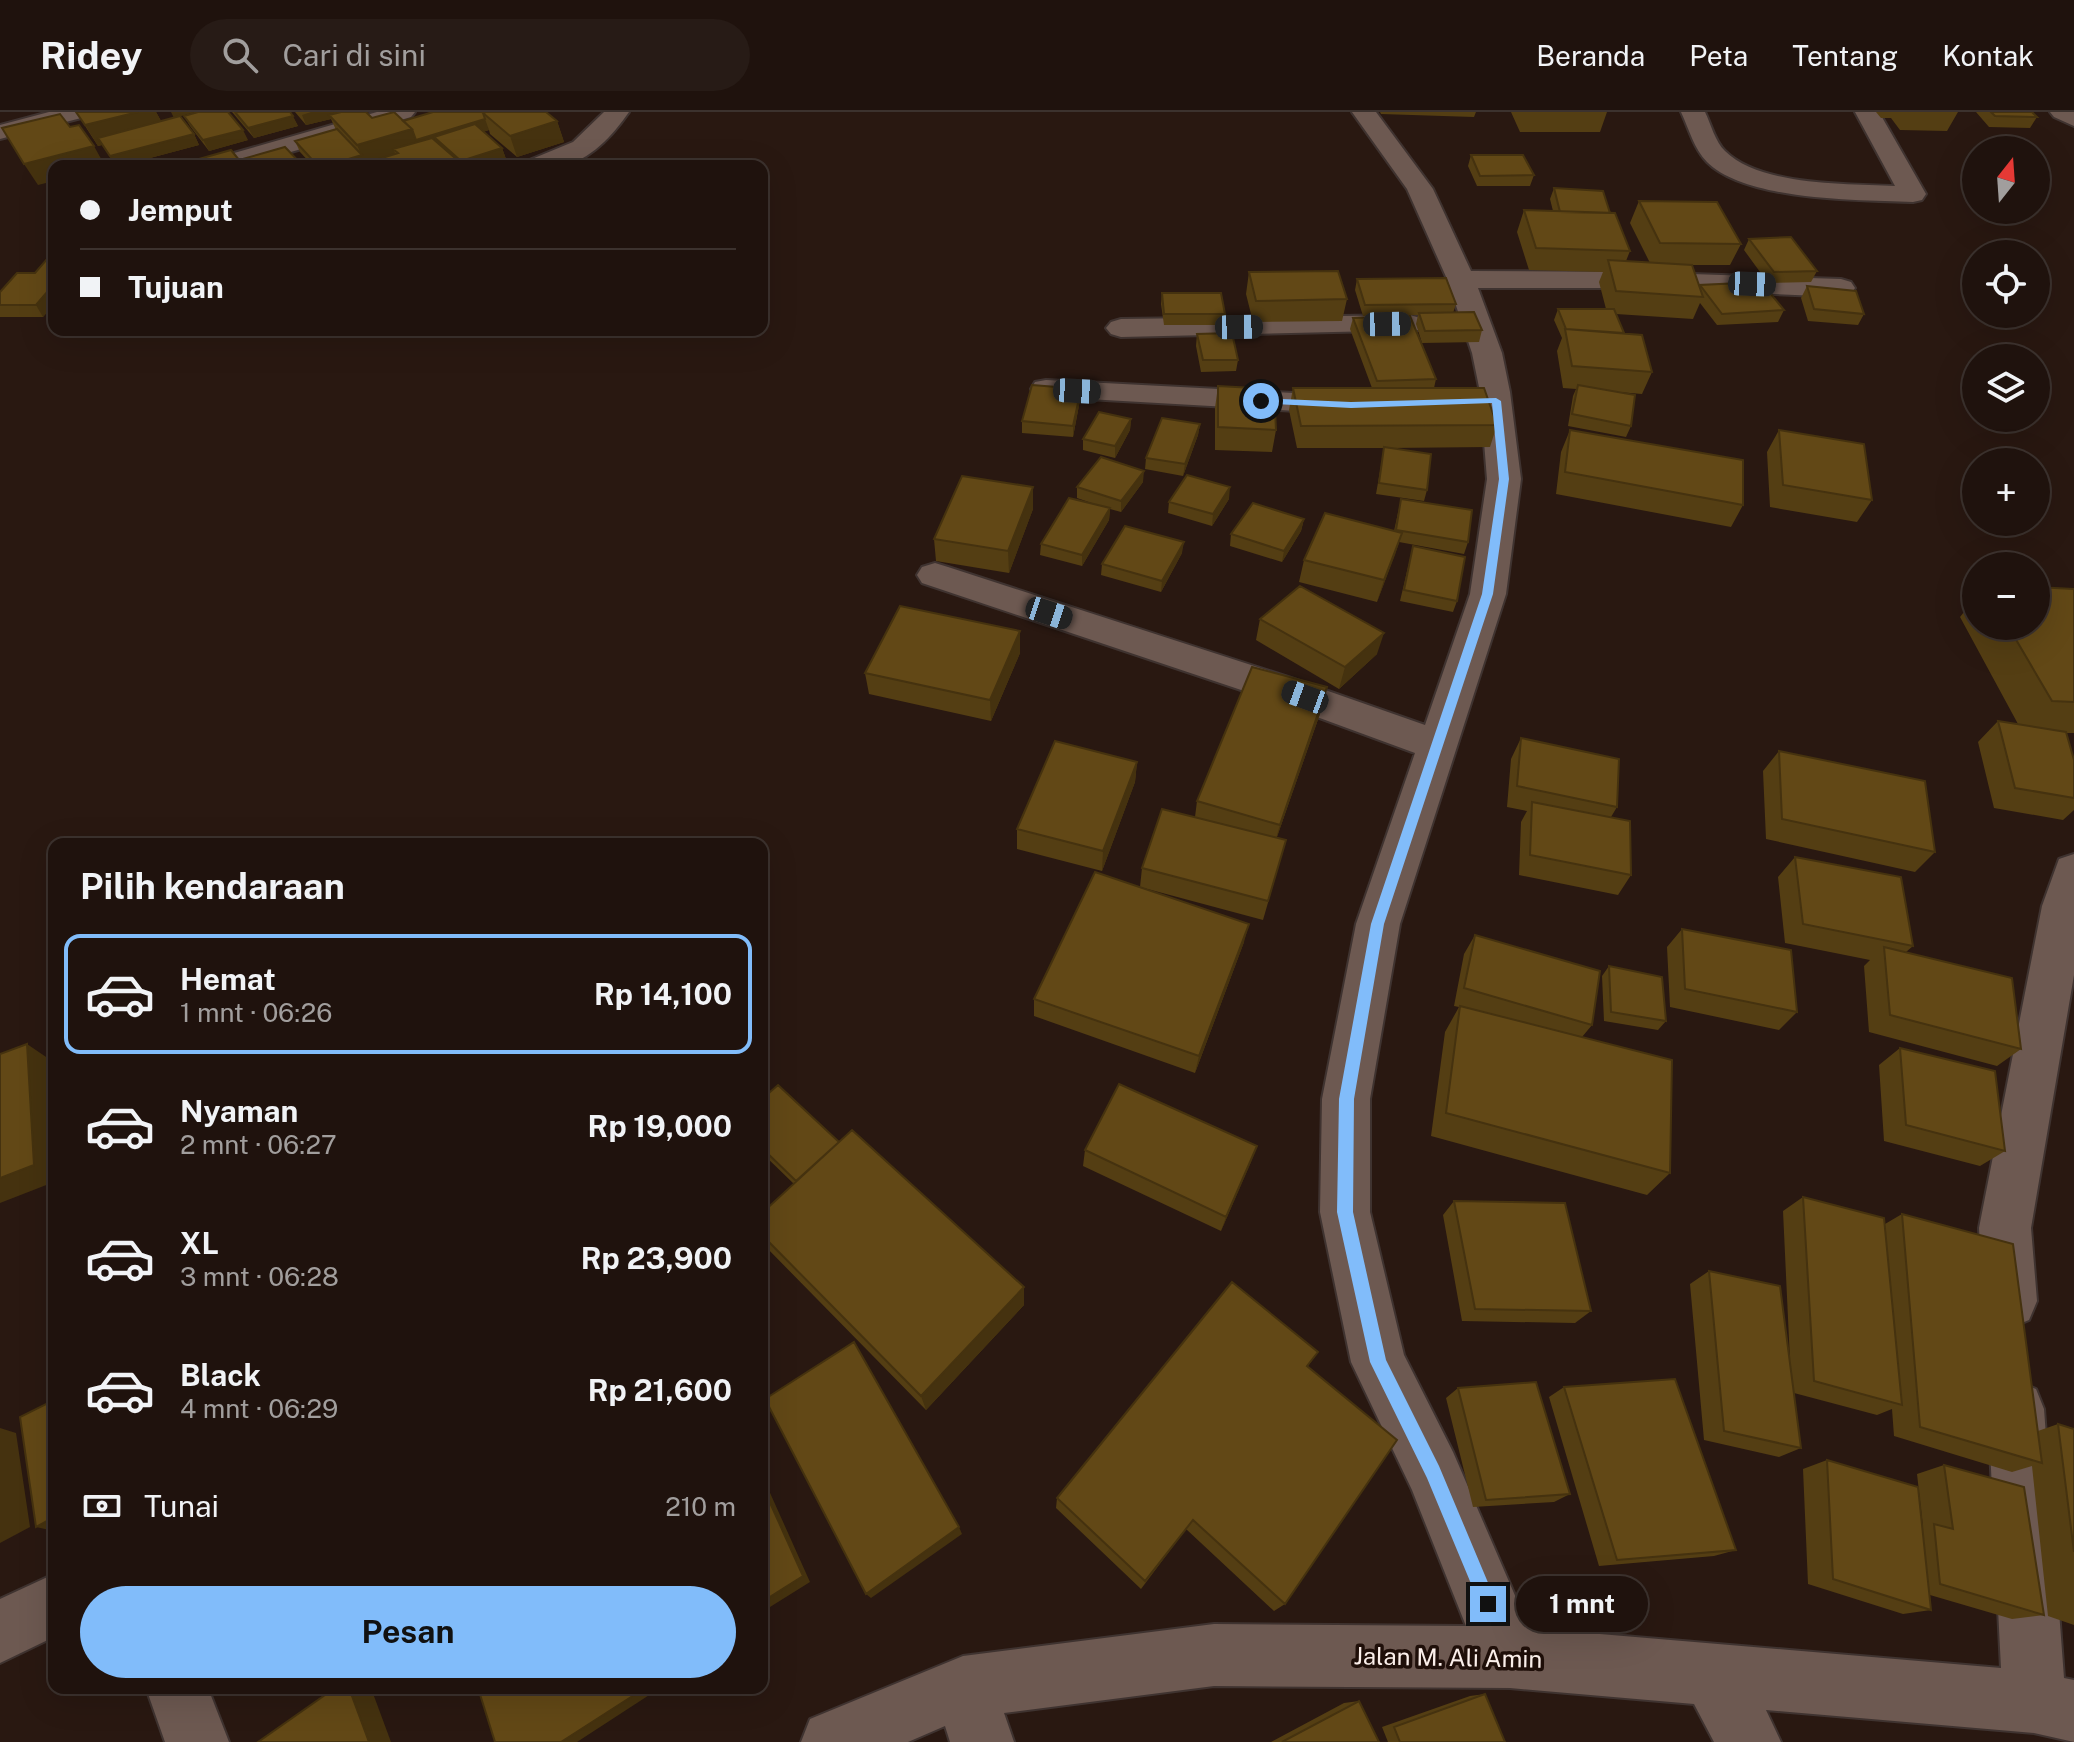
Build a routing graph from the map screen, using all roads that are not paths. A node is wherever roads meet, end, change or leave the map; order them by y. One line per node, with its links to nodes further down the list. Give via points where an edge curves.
1 (77, 112): 9 (street)
2 (403, 112): 10 (street)
3 (617, 112): 11 (street, via 598,138)
4 (1364, 112): 12 (street, via 1420,189)
5 (1693, 112): 6 (street, via 1717,159 1748,176 1836,190 1913,194)
6 (1867, 112)
7 (2062, 112): 8 (street)
8 (2074, 119)
9 (0, 132)
10 (236, 160)
11 (556, 160)
12 (1461, 279): 13 (street); 14 (street)
13 (1841, 288)
14 (1452, 323): 15 (street); 19 (street, via 1487,353 1482,401 1504,479 1488,594)
15 (1121, 328)
16 (1046, 389): 17 (street)
17 (1380, 404)
18 (935, 575): 19 (street)
19 (1437, 745): 23 (street, via 1378,924 1346,1099 1345,1212 1378,1362 1433,1472)
20 (2074, 871): 26 (street, via 2005,1228)
21 (48, 1607): 22 (street)
22 (0, 1632)
23 (1510, 1657): 24 (street, Jalan M. Ali Amin); 27 (street, Jalan M. Ali Amin, via 1214,1655)
24 (1712, 1675): 26 (street, Jalan M. Ali Amin); 30 (street)
25 (179, 1694): 28 (street)
26 (2054, 1707)
27 (972, 1714): 29 (street, Jalan M. Ali Amin)
28 (197, 1742)
29 (833, 1742)
30 (1749, 1742)

